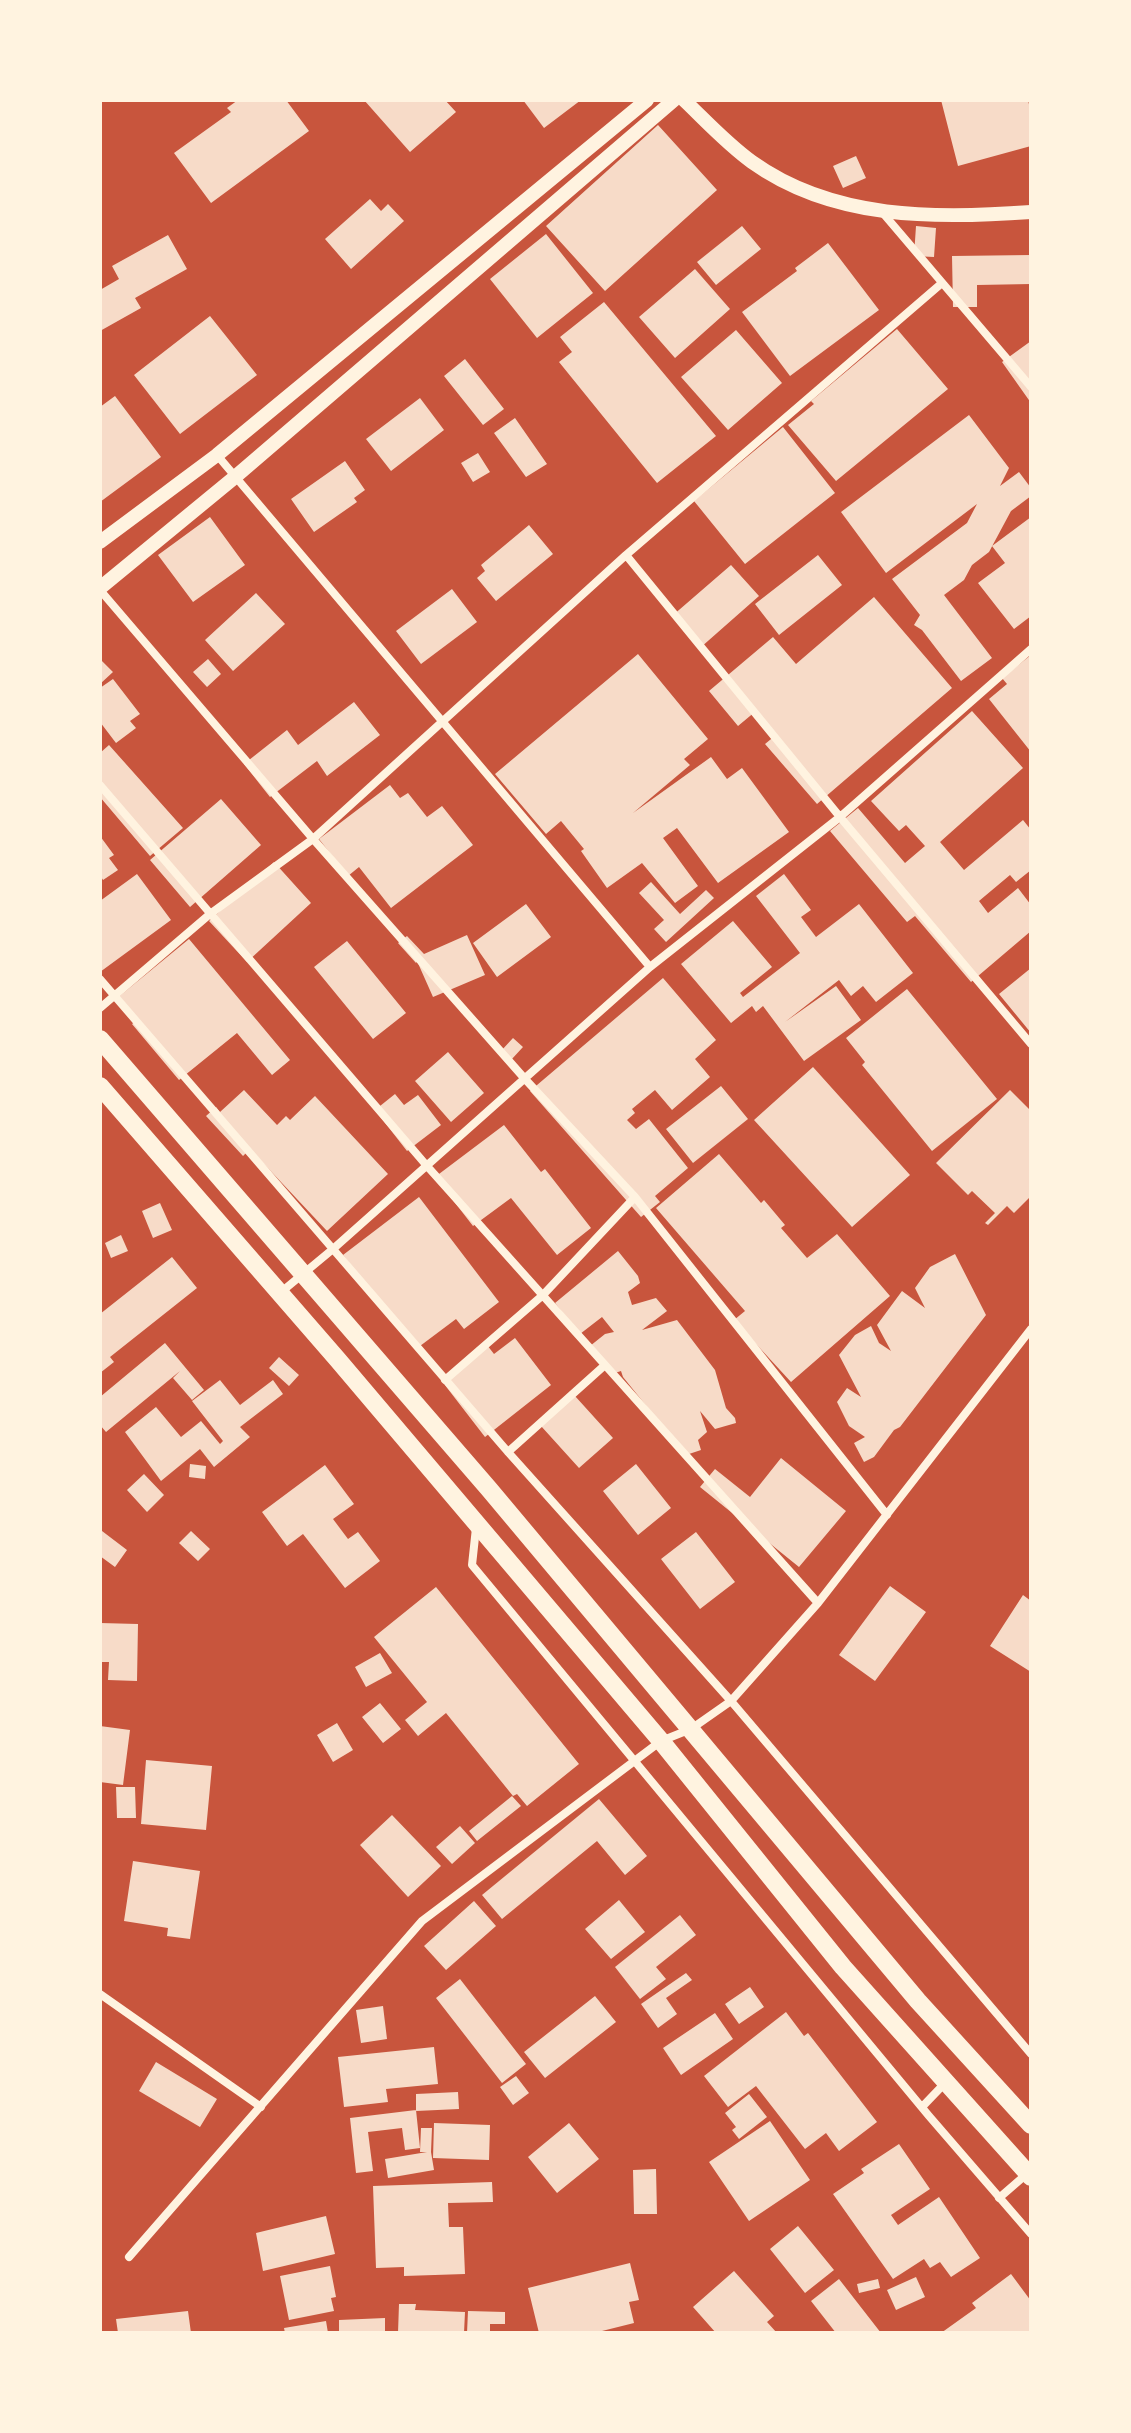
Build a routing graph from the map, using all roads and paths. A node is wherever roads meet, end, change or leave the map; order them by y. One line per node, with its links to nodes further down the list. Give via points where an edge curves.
1 (647, 100): 8 (street)
2 (674, 100): 9 (street)
3 (684, 100): 4 (street, via 733,147 778,178 828,200)
4 (881, 211): 5 (street); 6 (street)
5 (1031, 212)
6 (942, 283): 7 (street); 11 (street)
7 (1031, 387)
8 (217, 455): 9 (street); 10 (street)
9 (235, 477): 12 (street); 14 (street)
10 (100, 542)
11 (626, 555): 14 (street); 16 (street)
12 (100, 589): 17 (street)
13 (1031, 649): 16 (street)
14 (441, 723): 17 (street); 19 (street)
15 (100, 785): 18 (street)
16 (840, 817): 19 (street); 24 (street)
17 (313, 839): 18 (street); 25 (street)
18 (210, 914): 21 (street); 27 (street)
19 (650, 967): 25 (street)
20 (100, 979): 21 (street)
21 (115, 996): 22 (street); 29 (street)
22 (100, 1008)
23 (100, 1039): 30 (main road)
24 (1031, 1044)
25 (525, 1079): 27 (street); 28 (street)
26 (100, 1086): 31 (main road)
27 (427, 1166): 29 (street); 32 (street)
28 (635, 1197): 32 (street); 37 (street)
29 (333, 1249): 30 (street); 35 (street)
30 (304, 1275): 31 (street); 41 (main road)
31 (280, 1293): 38 (main road)
32 (543, 1295): 34 (street); 35 (street)
33 (1031, 1329): 37 (street)
34 (605, 1365): 36 (street); 39 (street)
35 (445, 1380): 36 (street)
36 (508, 1452): 40 (street)
37 (887, 1515): 39 (street)
38 (477, 1524): 42 (main road); 43 (street, via 472,1565)
39 (818, 1603): 40 (street)
40 (731, 1701): 41 (street); 45 (street)
41 (691, 1729): 42 (street); 49 (main road, via 918,2001)
42 (661, 1741): 43 (street); 46 (main road, via 843,1967)
43 (635, 1760): 47 (street, via 422,1921); 48 (street)
44 (100, 1994): 47 (street)
45 (1031, 2054)
46 (946, 2082): 48 (street); 50 (main road)
47 (261, 2107): 53 (street)
48 (922, 2107): 51 (street)
49 (1031, 2125)
50 (1030, 2174): 51 (street)
51 (999, 2198): 52 (street)
52 (1031, 2234)
53 (129, 2257)

